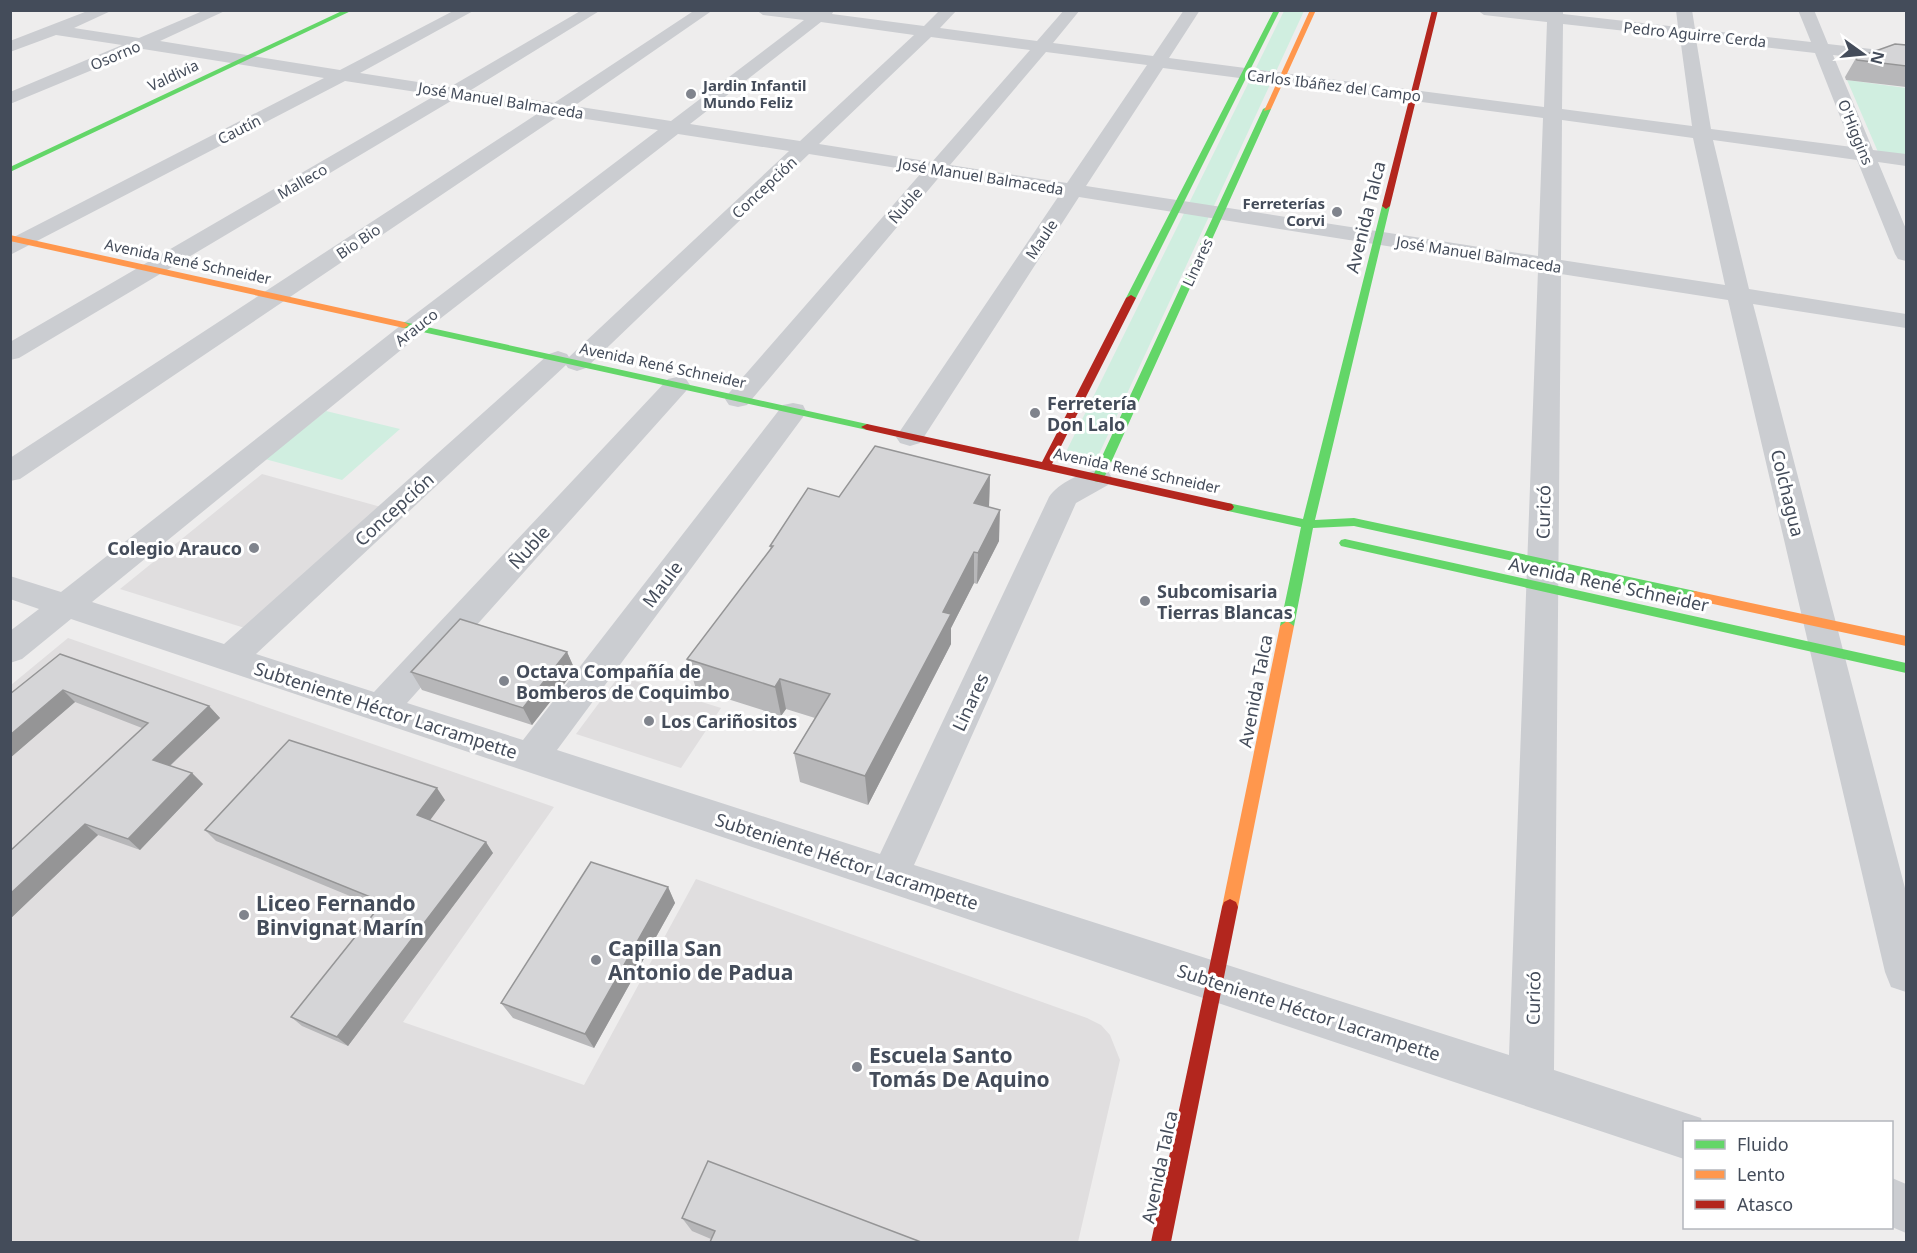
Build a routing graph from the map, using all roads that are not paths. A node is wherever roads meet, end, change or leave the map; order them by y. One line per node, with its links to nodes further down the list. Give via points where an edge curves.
1 (106, 10): 19 (street)
2 (220, 10): 21 (street, Osorno)
3 (350, 10): 26 (main road, Valdivia)
4 (468, 10): 29 (street, Cautín)
5 (594, 10): 31 (street, Malleco)
6 (706, 10): 34 (street, Bio Bio)
7 (763, 10): 16 (street, Carlos Ibáñez del Campo)
8 (951, 10): 20 (street, Concepción)
9 (1073, 10): 23 (street, Ñuble)
10 (1192, 10): 27 (street, Maule)
11 (1277, 10): 28 (main road)
12 (1312, 10): 30 (main road, Linares)
13 (1435, 10): 32 (main road, Avenida Talca)
14 (1484, 10): 17 (street, Pedro Aguirre Cerda)
15 (1806, 10): 24 (street, O'Higgins)
16 (822, 14): 20 (street, Carlos Ibáñez del Campo); 36 (street, Arauco)
17 (1555, 14): 18 (street, Pedro Aguirre Cerda); 35 (street, Curicó)
18 (1686, 22): 24 (street, Pedro Aguirre Cerda); 37 (street, Colchagua)
19 (55, 30): 21 (street, José Manuel Balmaceda); 22 (street)
20 (928, 32): 23 (street, Carlos Ibáñez del Campo); 38 (street, Concepción)
21 (141, 44): 26 (street, José Manuel Balmaceda); 33 (street, Osorno)
22 (10, 47)
23 (1041, 47): 27 (street, Carlos Ibáñez del Campo); 41 (street, Ñuble)
24 (1821, 48): 25 (street, Pedro Aguirre Cerda); 39 (street, O'Higgins)
25 (1906, 58)
26 (244, 60): 29 (street, José Manuel Balmaceda); 42 (main road, Valdivia)
27 (1158, 62): 28 (street, Carlos Ibáñez del Campo); 43 (street, Maule)
28 (1244, 74): 30 (street, Carlos Ibáñez del Campo); 44 (main road)
29 (343, 76): 31 (street, José Manuel Balmaceda); 47 (street, Cautín)
30 (1281, 79): 32 (street, Carlos Ibáñez del Campo); 45 (main road, Linares)
31 (453, 93): 34 (street, José Manuel Balmaceda); 50 (street, Malleco)
32 (1414, 96): 35 (street, Carlos Ibáñez del Campo); 46 (main road, Avenida Talca)
33 (10, 99)
34 (557, 109): 36 (street, José Manuel Balmaceda); 52 (street, Bio Bio)
35 (1552, 114): 37 (street, Carlos Ibáñez del Campo); 49 (street, Curicó)
36 (674, 128): 38 (street, José Manuel Balmaceda); 54 (street, Arauco)
37 (1702, 133): 39 (street, Carlos Ibáñez del Campo); 51 (street, Colchagua)
38 (805, 148): 41 (street, José Manuel Balmaceda); 56 (street, Concepción)
39 (1865, 154): 40 (street, Carlos Ibáñez del Campo); 48 (street, O'Higgins)
40 (1906, 160)
41 (936, 169): 43 (street, José Manuel Balmaceda); 58 (street, Ñuble)
42 (10, 170)
43 (1073, 190): 44 (street, José Manuel Balmaceda); 60 (street, Maule)
44 (1178, 207): 45 (street, José Manuel Balmaceda); 61 (main road)
45 (1220, 213): 46 (street, José Manuel Balmaceda); 63 (main road, Linares)
46 (1379, 238): 49 (street, José Manuel Balmaceda); 65 (main road, Avenida Talca)
47 (15, 242): 50 (main road, Avenida René Schneider)
48 (1906, 254)
49 (1549, 265): 51 (street, José Manuel Balmaceda); 66 (street, Curicó)
50 (152, 269): 52 (main road, Avenida René Schneider); 55 (street, Malleco)
51 (1739, 295): 53 (street, José Manuel Balmaceda); 69 (street, Colchagua)
52 (275, 297): 54 (main road, Avenida René Schneider); 62 (street, Bio Bio)
53 (1906, 321)
54 (414, 327): 56 (main road, Avenida René Schneider); 68 (street, Arauco)
55 (10, 353)
56 (568, 361): 57 (main road, Avenida René Schneider); 72 (street, Concepción)
57 (677, 385): 58 (main road, Avenida René Schneider); 74 (street, Ñuble)
58 (738, 399): 59 (main road, Avenida René Schneider)
59 (793, 411): 60 (main road, Avenida René Schneider); 75 (street, Maule)
60 (910, 437): 61 (main road, Avenida René Schneider)
61 (1045, 467): 63 (main road, Avenida René Schneider); 64 (street)
62 (10, 472)
63 (1098, 478): 64 (street); 65 (main road, Avenida René Schneider)
64 (1064, 497): 76 (street, Linares)
65 (1308, 524): 66 (main road, Avenida René Schneider, via 1354,522); 66 (main road, Avenida René Schneider, via 1349,545); 78 (main road, Avenida Talca)
66 (1542, 575): 69 (main road, Avenida René Schneider); 69 (main road, Avenida René Schneider); 79 (street, Curicó)
67 (10, 587): 68 (street, Subteniente Héctor Lacrampette)
68 (67, 606): 71 (street, Arauco); 72 (street, Subteniente Héctor Lacrampette)
69 (1824, 637): 70 (main road, Avenida René Schneider); 73 (main road, Avenida René Schneider); 77 (street, Colchagua)
70 (1906, 641)
71 (10, 650)
72 (229, 659): 74 (street, Subteniente Héctor Lacrampette)
73 (1906, 668)
74 (381, 708): 75 (street, Subteniente Héctor Lacrampette)
75 (531, 757): 76 (street, Subteniente Héctor Lacrampette)
76 (890, 875): 78 (street, Subteniente Héctor Lacrampette)
77 (1906, 972)
78 (1215, 981): 79 (street, Subteniente Héctor Lacrampette); 81 (main road, Avenida Talca)
79 (1531, 1085): 80 (street, Subteniente Héctor Lacrampette)
80 (1683, 1135)
81 (1161, 1242)

